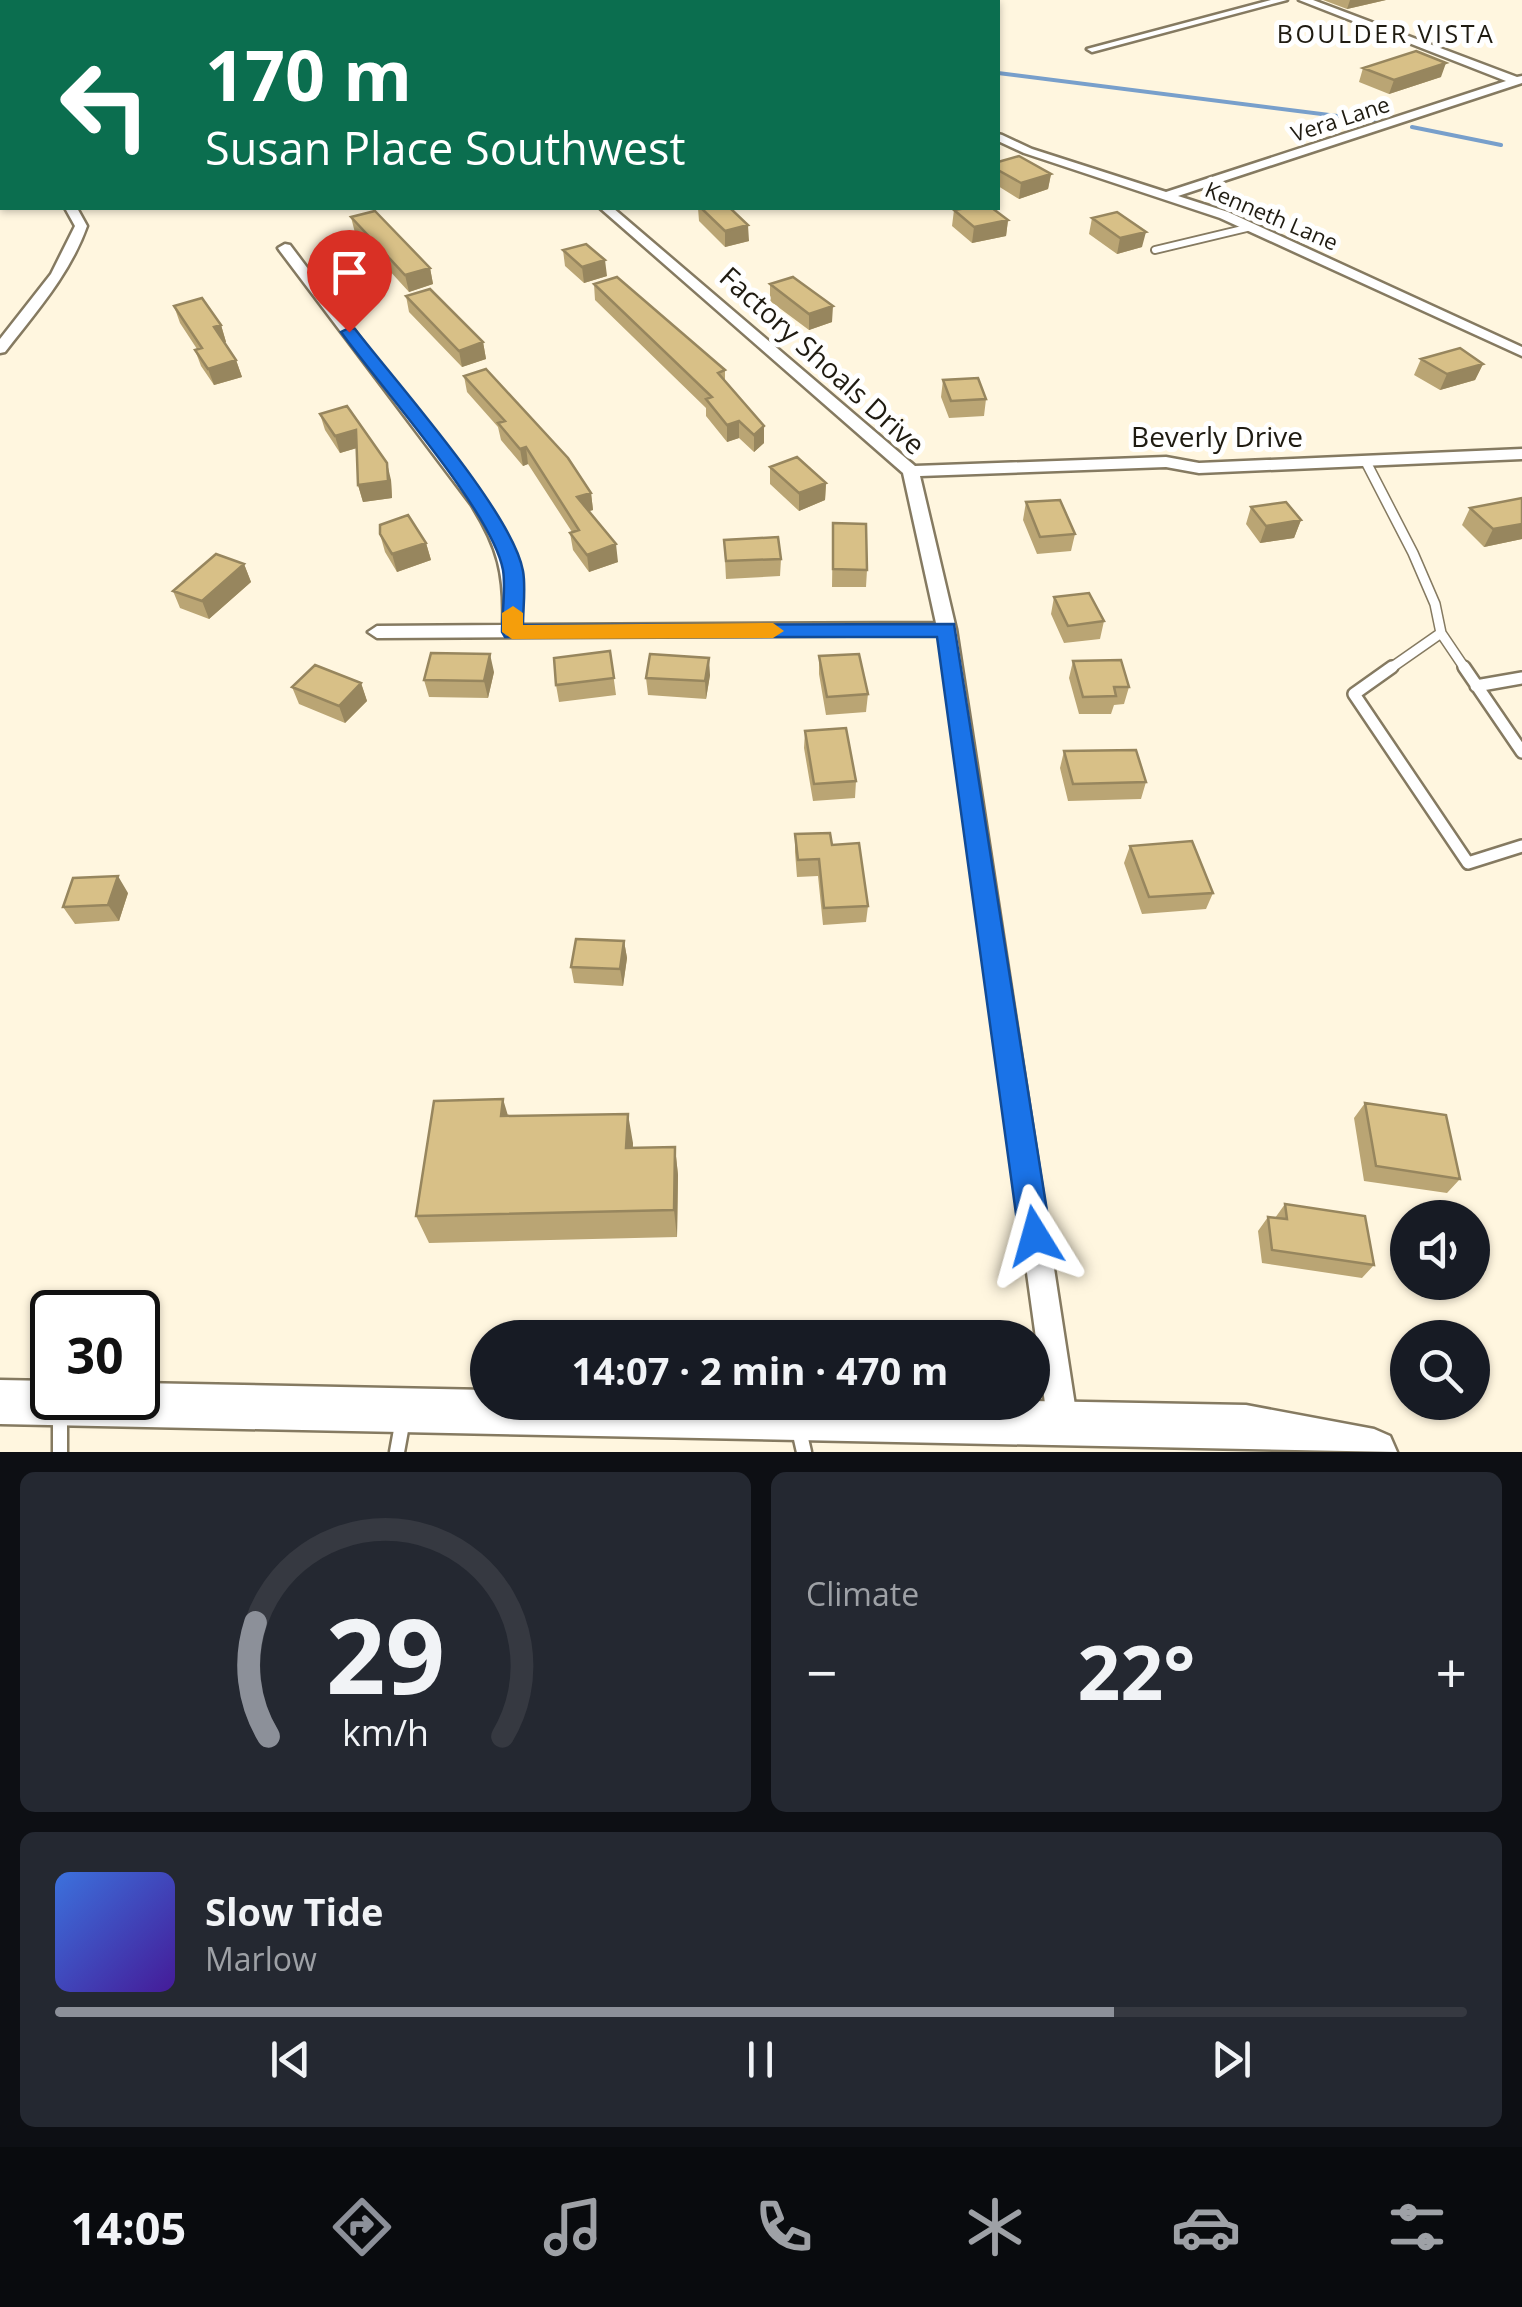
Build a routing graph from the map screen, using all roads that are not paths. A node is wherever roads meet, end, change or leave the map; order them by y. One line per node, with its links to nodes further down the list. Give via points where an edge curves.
1 (1282, 0): 3 (street)
2 (1304, 0): 4 (street)
3 (1092, 49)
4 (1520, 80): 6 (street, Vera Lane)
5 (1000, 138): 6 (street, Kenneth Lane)
6 (1170, 194): 9 (street, Kenneth Lane)
7 (73, 210): 12 (street, via 78,236)
8 (608, 210): 16 (street, Factory Shoals Drive)
9 (1251, 227): 11 (lane); 13 (street, Kenneth Lane)
10 (284, 248): 19 (street, via 505,543 514,572)
11 (1155, 250)
12 (0, 349)
13 (1522, 352)
14 (1522, 454): 15 (street, Beverly Drive)
15 (1366, 462): 16 (street, Beverly Drive); 20 (lane, via 1413,552)
16 (912, 472): 17 (street, Factory Shoals Drive)
17 (947, 630): 19 (street); 29 (street, Factory Shoals Drive)
18 (376, 632): 19 (street)
19 (512, 632)
20 (1442, 633): 22 (lane); 24 (lane, via 1354,694 1468,863)
21 (1522, 678): 22 (lane)
22 (1476, 686): 23 (lane)
23 (1522, 752)
24 (1522, 846)
25 (0, 1402): 26 (street)
26 (30, 1402)
27 (160, 1411): 30 (street)
28 (60, 1420): 32 (lane)
29 (1062, 1425): 31 (street); 33 (street, via 1246,1428)
30 (401, 1431): 31 (street)
31 (800, 1436)
32 (60, 1452)
33 (1374, 1452)

